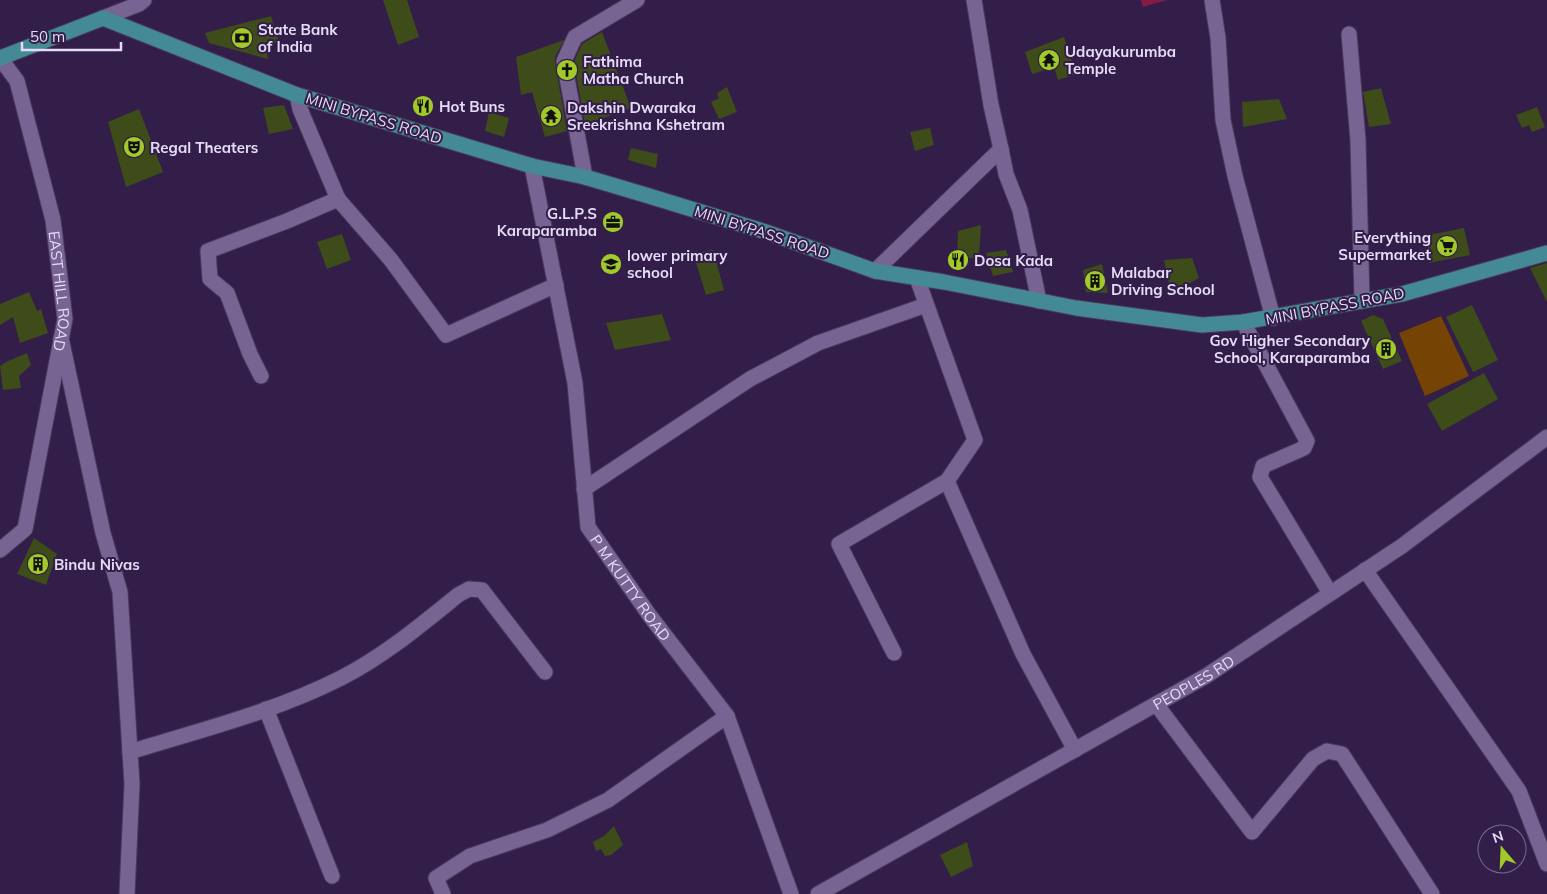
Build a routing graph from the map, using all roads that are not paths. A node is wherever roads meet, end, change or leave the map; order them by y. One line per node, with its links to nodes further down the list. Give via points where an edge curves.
1 (144, 0): 5 (street)
2 (637, 0): 11 (street, via 575,37 564,61)
3 (974, 0): 9 (street)
4 (1212, 0): 20 (street, via 1218,38 1223,120)
5 (103, 18): 7 (main road); 8 (main road, MINI BYPASS ROAD)
6 (1349, 34): 18 (street, via 1358,140)
7 (0, 58): 22 (street, EAST HILL ROAD, via 17,81 53,220 65,319)
8 (297, 95): 10 (main road, MINI BYPASS ROAD); 12 (street)
9 (1000, 149): 14 (street); 17 (street, via 1020,210)
10 (532, 166): 11 (main road, MINI BYPASS ROAD); 16 (street, P M KUTTY ROAD)
11 (585, 177): 14 (main road, MINI BYPASS ROAD, via 770,233)
12 (338, 199): 16 (street, via 391,260 446,335); 23 (street, via 208,251 210,279 227,294)
13 (1547, 253): 18 (main road, MINI BYPASS ROAD, via 1402,294)
14 (875, 271): 15 (main road, MINI BYPASS ROAD)
15 (917, 278): 17 (main road, MINI BYPASS ROAD); 19 (street)
16 (556, 285): 26 (street, P M KUTTY ROAD, via 575,383)
17 (1039, 301): 21 (main road, MINI BYPASS ROAD, via 1202,325)
18 (1362, 301): 20 (main road, MINI BYPASS ROAD)
19 (926, 305): 25 (street, via 975,440); 26 (street, via 818,343 750,380)
20 (1273, 318): 21 (main road, MINI BYPASS ROAD)
21 (1243, 322): 29 (street, via 1307,441 1304,448 1263,466 1260,478)
22 (61, 337): 27 (street, EAST HILL ROAD, via 25,529); 36 (street, via 103,533 120,592)
23 (261, 376)
24 (1547, 437): 28 (street, PEOPLES RD)
25 (947, 481): 30 (street, via 839,544); 35 (street, via 1024,654)
26 (584, 489): 34 (street, P M KUTTY ROAD, via 588,527 650,616)
27 (0, 550)
28 (1365, 570): 29 (street, PEOPLES RD); 37 (street, via 1519,791)
29 (1330, 593): 32 (street, PEOPLES RD, via 1206,676)
30 (894, 653)
31 (545, 672): 33 (street, via 482,590 469,589 401,641 348,673)
32 (1156, 704): 35 (street, PEOPLES RD); 39 (street, via 1252,832 1313,760 1327,751 1342,754)
33 (266, 709): 36 (street); 38 (street)
34 (728, 716): 41 (street, via 608,800 547,830 470,856 436,878); 42 (street, P M KUTTY ROAD)
35 (1075, 750): 43 (street, PEOPLES RD)
36 (130, 752): 40 (street, via 132,784)
37 (1547, 864)
38 (332, 876)
39 (1426, 892)
40 (127, 894)
41 (443, 894)
42 (791, 894)
43 (818, 894)

